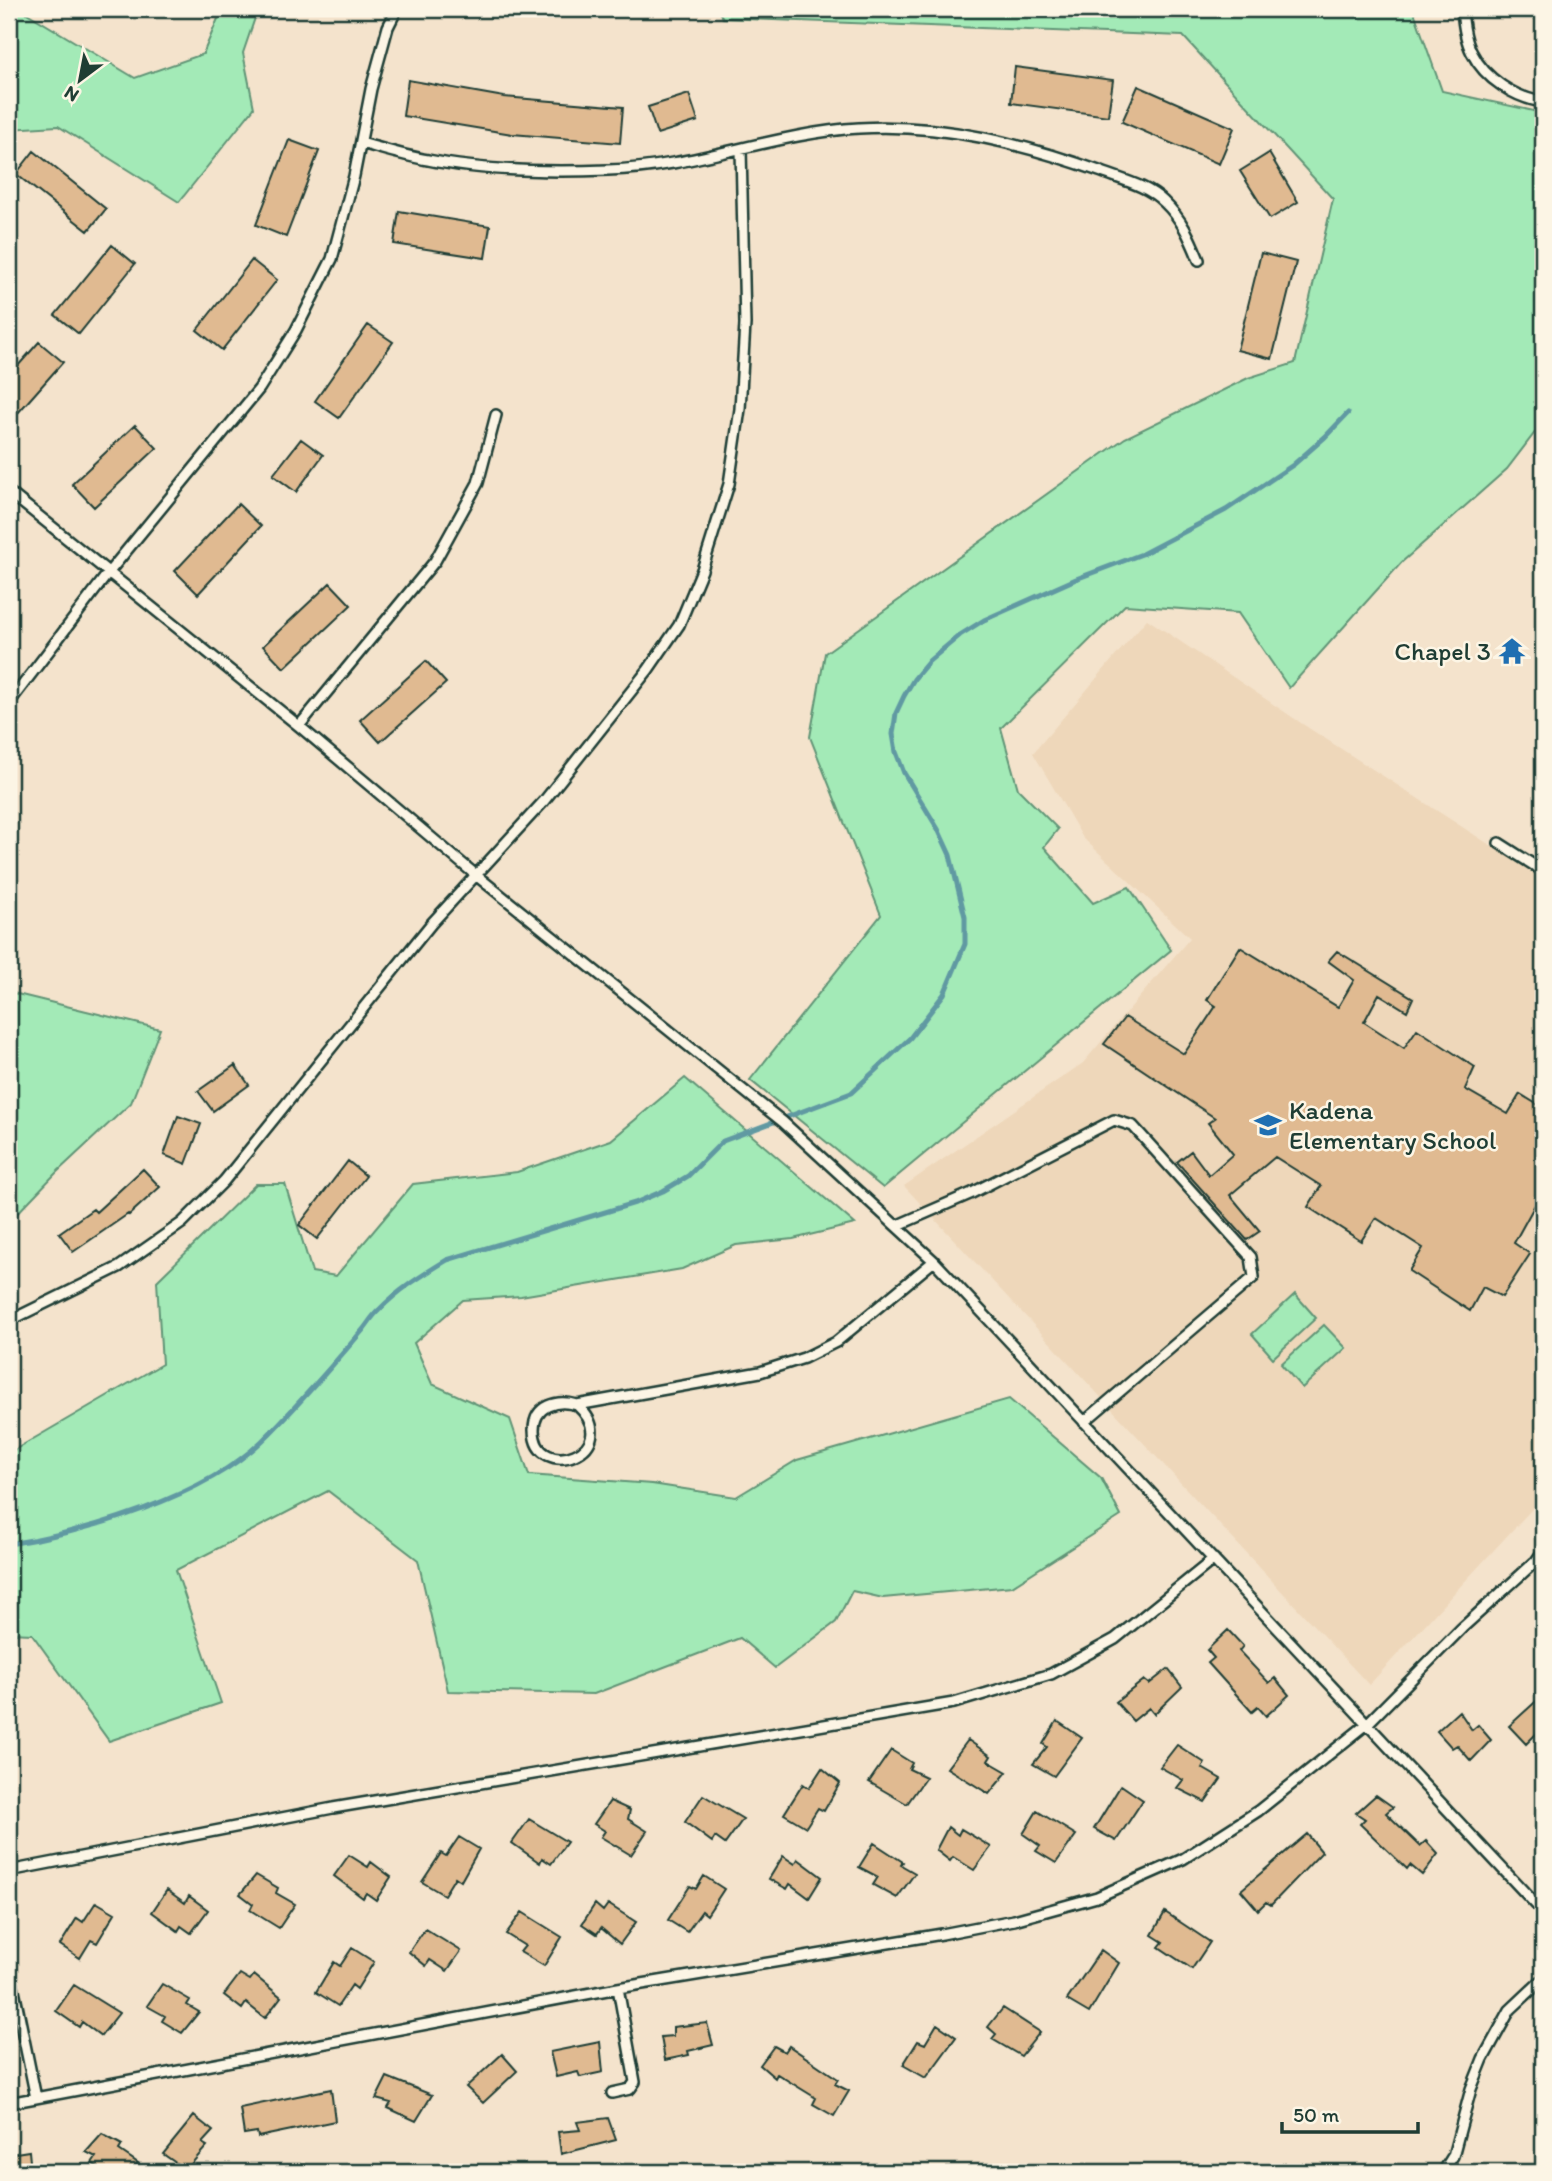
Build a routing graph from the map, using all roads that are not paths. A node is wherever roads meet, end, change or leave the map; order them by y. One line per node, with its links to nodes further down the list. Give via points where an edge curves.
1 (397, 9): 4 (lane, via 371,89)
2 (1461, 9): 3 (lane, via 1471,52 1485,72 1505,88)
3 (1543, 102)
4 (361, 143): 5 (lane, via 429,160 497,168 597,170 673,163); 9 (lane, via 332,259 296,330 259,389)
5 (741, 149): 6 (lane, via 858,128 973,135 1045,153 1140,186 1163,200 1187,229); 14 (lane, via 745,324 740,409 729,484 702,570 679,625 648,670 544,801)
6 (1199, 260)
7 (496, 415): 11 (lane, via 478,483 435,561)
8 (9, 492): 9 (lane)
9 (109, 572): 10 (lane); 11 (lane)
10 (9, 703)
11 (299, 726): 14 (lane)
12 (1499, 843): 13 (lane)
13 (1543, 872)
14 (477, 876): 15 (lane, via 783,1122); 17 (lane, via 431,924 225,1181 182,1223 119,1267)
15 (896, 1226): 16 (lane); 19 (lane, via 972,1193 1114,1120 1133,1126 1251,1257 1254,1276)
16 (934, 1261): 18 (lane, via 836,1342 804,1358 760,1372); 19 (lane)
17 (9, 1321)
18 (577, 1405): 18 (lane, via 564,1401 550,1404 539,1414 535,1437 547,1454 570,1459 588,1445 590,1421)
19 (1084, 1422): 21 (lane)
20 (1543, 1551): 22 (lane)
21 (1214, 1559): 22 (lane); 23 (lane, via 1115,1639 1051,1674 954,1703 333,1808)
22 (1367, 1724): 24 (lane); 27 (lane, via 1258,1811 1183,1859 1097,1896 1014,1920 942,1934)
23 (9, 1871)
24 (1543, 1912)
25 (9, 1966): 29 (lane)
26 (1543, 1979): 31 (lane, via 1510,2010 1492,2042 1471,2089 1453,2156)
27 (618, 1988): 28 (lane, via 635,2082 630,2089); 29 (lane)
28 (612, 2092)
29 (36, 2098): 30 (lane)
30 (9, 2103)
31 (1443, 2172)

